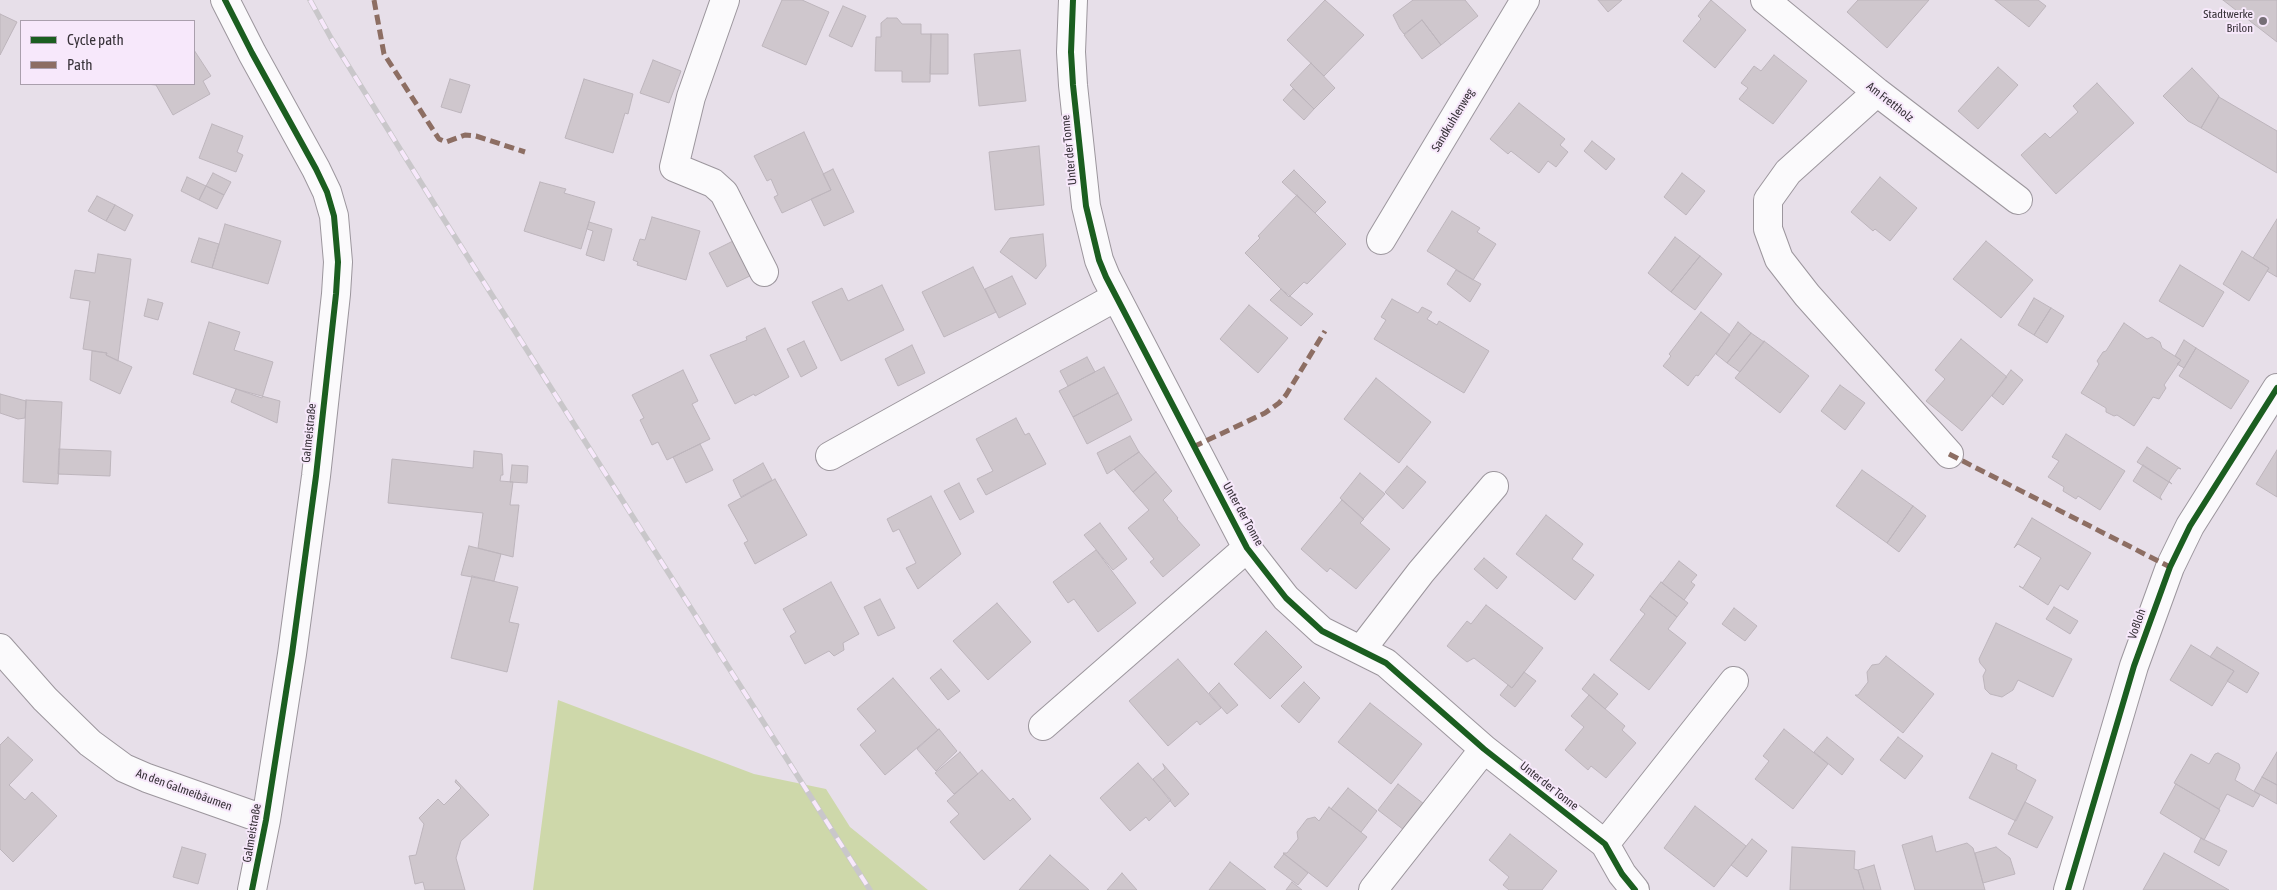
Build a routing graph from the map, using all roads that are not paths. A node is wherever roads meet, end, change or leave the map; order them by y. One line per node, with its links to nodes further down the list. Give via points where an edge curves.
1 (225, 0): 21 (street, Galmeistraße, via 327,192 334,216 337,246 336,294 316,476)
2 (725, 0): 9 (street, via 691,97 674,167 713,183 724,194)
3 (1073, 0): 10 (street, Unter der Tonne, via 1071,52 1086,206 1099,260)
4 (1525, 0): 8 (street, Sandkuhlenweg)
5 (1765, 0): 6 (street, Am Frettholz)
6 (1877, 92): 7 (street, Am Frettholz); 12 (street, via 1788,172 1768,200 1768,229 1779,259 1807,295)
7 (2018, 200)
8 (1381, 240)
9 (764, 272)
10 (1116, 298): 13 (street); 15 (street, Unter der Tonne)
11 (2277, 388): 26 (street, Voßloh, via 2190,526 2170,566 2134,666)
12 (1949, 454)
13 (830, 456)
14 (1494, 486): 17 (street)
15 (1247, 548): 17 (street, Unter der Tonne, via 1274,584 1306,618 1333,638); 19 (street, Unter der Tonne)
16 (0, 648): 21 (street, An den Galmeibäumen, via 90,743 124,768)
17 (1360, 650): 20 (street, Unter der Tonne, via 1386,663)
18 (1734, 681): 22 (street)
19 (1043, 726)
20 (1484, 749): 22 (street, Unter der Tonne); 24 (street)
21 (266, 820): 23 (street, Galmeistraße)
22 (1605, 844): 25 (street, Unter der Tonne)
23 (252, 890)
24 (1373, 890)
25 (1635, 890)
26 (2068, 890)

